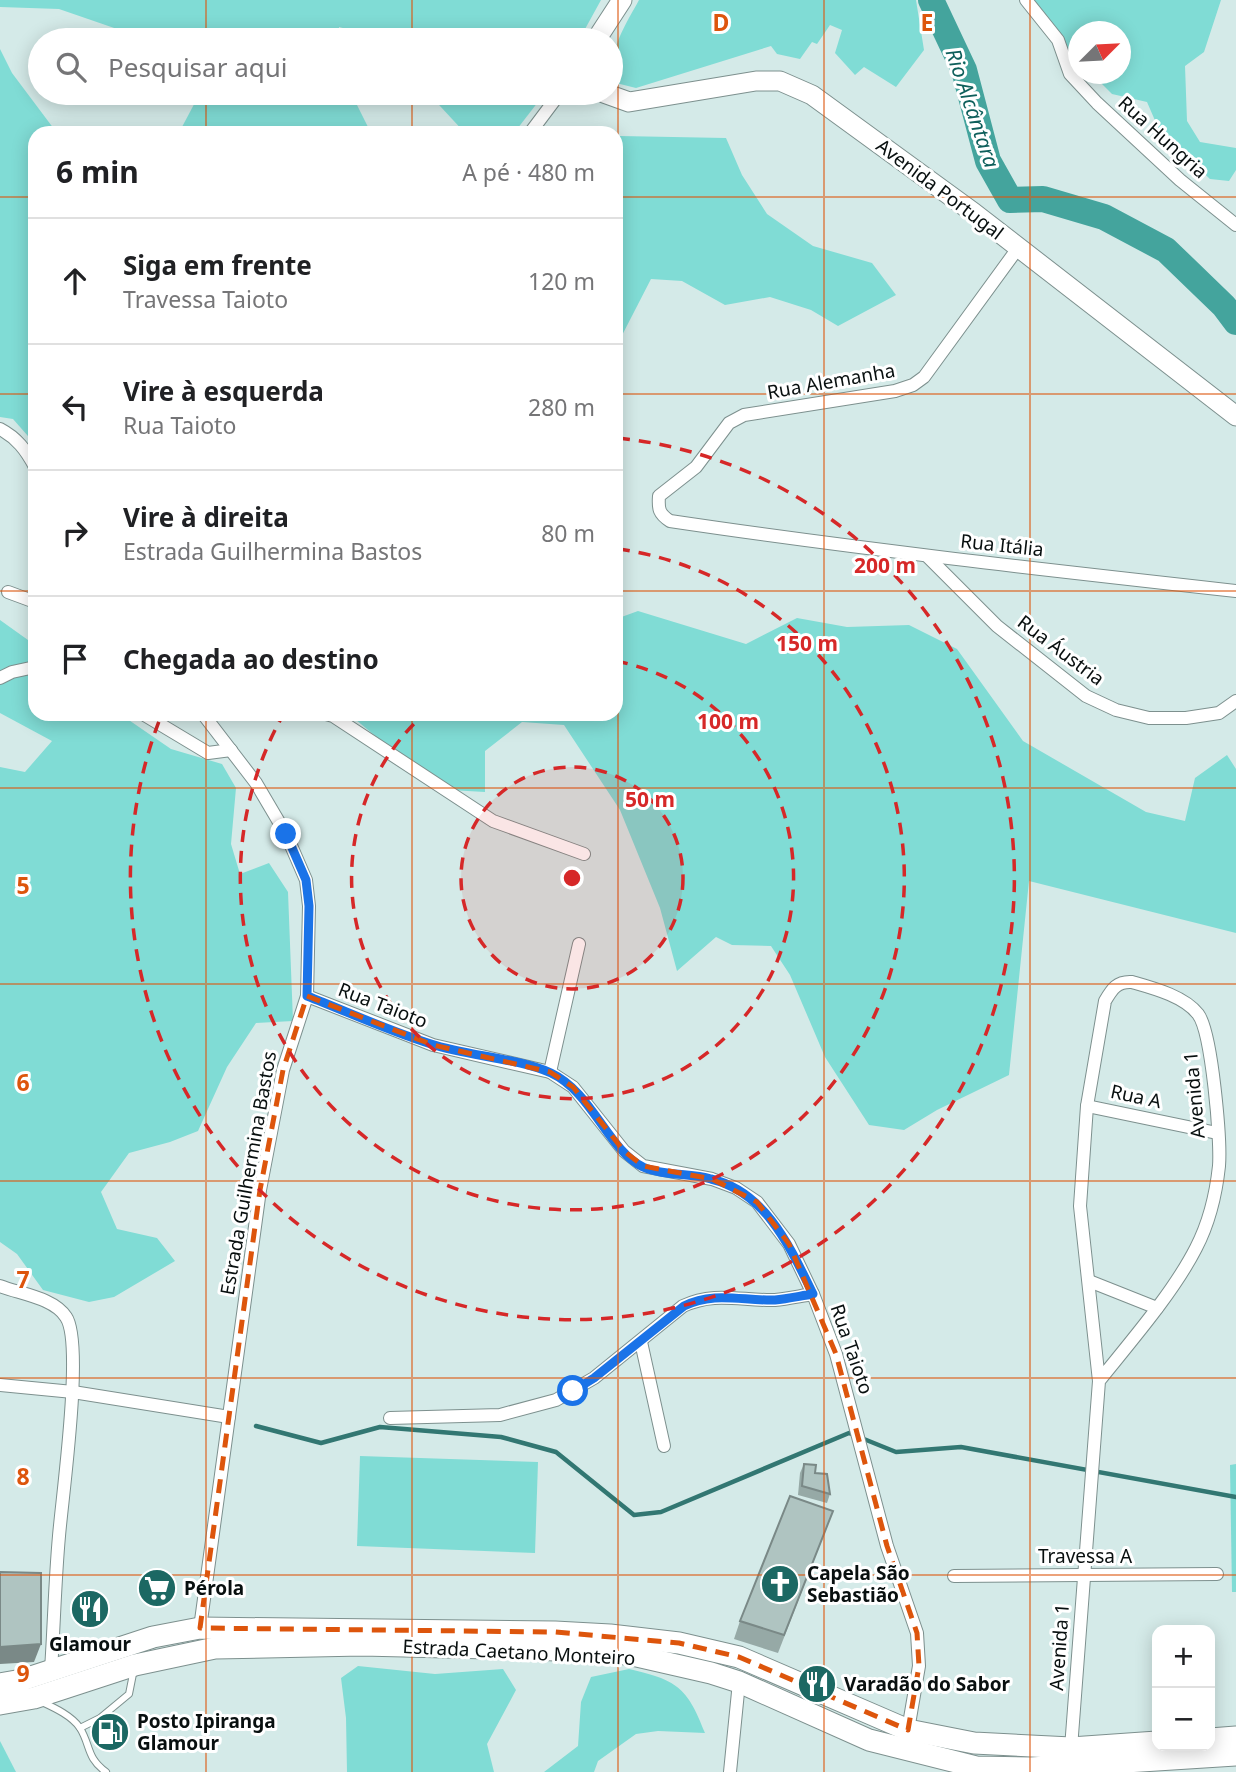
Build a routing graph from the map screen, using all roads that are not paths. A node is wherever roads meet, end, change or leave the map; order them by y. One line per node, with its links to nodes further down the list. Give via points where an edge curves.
1 (622, 0): 3 (street)
2 (1026, 0): 7 (street, Rua Hungria, via 1058,40 1070,74 1097,103)
3 (604, 28)
4 (623, 100): 8 (street, Avenida Portugal, via 780,81 813,94)
5 (552, 105): 6 (street)
6 (535, 126)
7 (1236, 225)
8 (1018, 248): 9 (street, Avenida Portugal); 12 (street, Rua Alemanha, via 924,377 913,385 744,415 729,422 696,467)
9 (1236, 416)
10 (0, 429): 11 (street)
11 (28, 454)
12 (659, 496): 13 (street, Rua Itália, via 658,508 670,522)
13 (927, 556): 14 (street, Rua Itália); 19 (street, Rua Áustria, via 998,626 1086,696 1149,718 1219,713)
14 (1236, 591)
15 (8, 592): 16 (street)
16 (28, 599)
17 (28, 669): 18 (street)
18 (0, 678)
19 (1236, 701)
20 (155, 721): 23 (street, via 208,753)
21 (208, 721): 23 (street, Estrada Guilhermina Bastos)
22 (341, 721): 24 (street, via 493,821)
23 (231, 750): 26 (street, Estrada Guilhermina Bastos, via 286,834 306,880)
24 (584, 854)
25 (579, 944): 27 (street)
26 (307, 996): 27 (street, Rua Taioto, via 433,1045); 38 (street, Estrada Guilhermina Bastos, via 283,1070 260,1190)
27 (550, 1072): 32 (street, Rua Taioto, via 573,1087 624,1151 643,1167 712,1179 757,1202 789,1244)
28 (1087, 1106): 29 (street, Rua A); 29 (street, Avenida 1, via 1105,1001 1114,986 1132,982 1186,1003 1202,1021 1210,1045); 30 (street, Avenida 1, via 1080,1206)
29 (1217, 1133): 33 (street, Avenida 1, via 1219,1163 1208,1218 1196,1249)
30 (1089, 1281): 33 (street); 35 (street, Avenida 1)
31 (0, 1286): 37 (street, via 56,1306 67,1318)
32 (813, 1294): 34 (street, via 776,1300 711,1296 684,1306); 52 (street, Rua Taioto, via 836,1354 887,1546 917,1633 919,1666)
33 (1157, 1308): 35 (street, Avenida 1)
34 (641, 1342): 39 (street, via 556,1400 500,1415); 40 (street)
35 (1099, 1381): 43 (street, Avenida 1)
36 (0, 1385): 37 (street)
37 (73, 1392): 38 (street); 46 (street)
38 (229, 1417): 44 (street, Estrada Guilhermina Bastos)
39 (390, 1418)
40 (664, 1446)
41 (1217, 1574): 43 (street, Travessa A)
42 (954, 1576): 43 (street, Travessa A)
43 (1083, 1576): 57 (street, Avenida 1)
44 (200, 1628): 46 (main road, Estrada Caetano Monteiro, via 153,1637); 52 (main road, Estrada Caetano Monteiro, via 555,1632 679,1643 739,1657)
45 (135, 1665): 47 (main road, Estrada Caetano Monteiro, via 237,1646 536,1649 628,1654); 49 (main road, Estrada Caetano Monteiro); 51 (lane, via 129,1694)
46 (51, 1670): 48 (main road, Estrada Caetano Monteiro)
47 (739, 1682): 59 (main road, Estrada Caetano Monteiro, via 869,1740); 61 (street)
48 (0, 1684)
49 (34, 1698): 50 (main road, Estrada Caetano Monteiro); 51 (lane)
50 (0, 1704)
51 (80, 1728): 60 (lane, via 87,1749)
52 (908, 1730): 56 (main road, Estrada Caetano Monteiro)
53 (1236, 1737): 54 (main road)
54 (1215, 1739)
55 (1152, 1742): 57 (main road, Estrada Caetano Monteiro)
56 (974, 1743): 57 (main road, Estrada Caetano Monteiro); 59 (street)
57 (1071, 1748)
58 (1236, 1755): 59 (main road, Estrada Caetano Monteiro)
59 (976, 1769)
60 (106, 1772)
61 (730, 1772)

